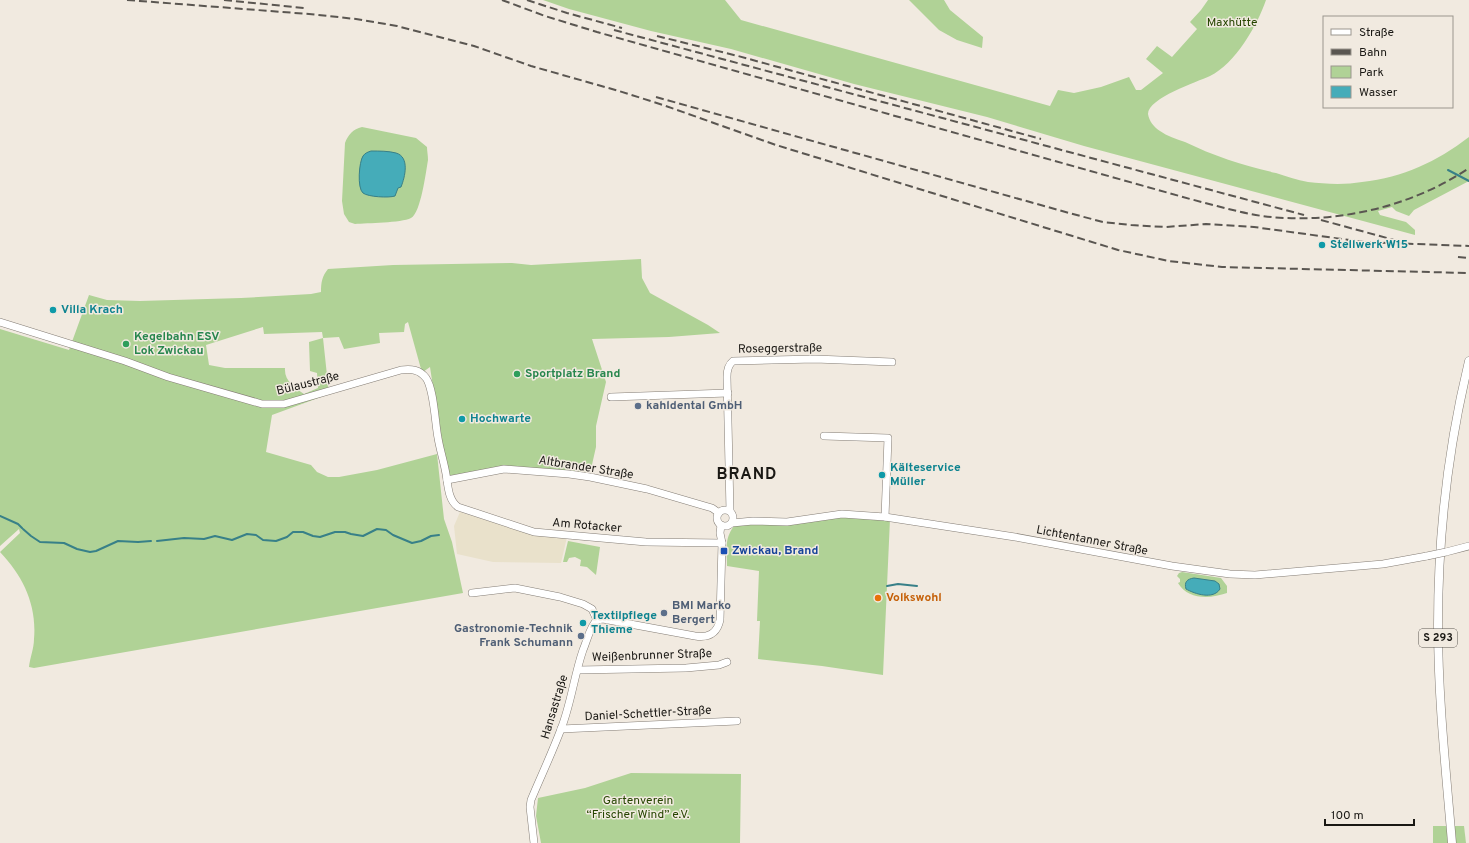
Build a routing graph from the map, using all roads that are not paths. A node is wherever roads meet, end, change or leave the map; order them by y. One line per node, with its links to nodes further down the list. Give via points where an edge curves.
1 (0, 322): 7 (street, Bülaustraße, via 168,377 262,404 284,404 401,370 416,370 430,385)
2 (1469, 361): 22 (main road, S 293, via 1462,388 1442,513 1438,587 1440,684)
3 (892, 362): 4 (street, Roseggerstraße, via 815,359 733,361 727,371)
4 (728, 394): 5 (street); 9 (street, Roseggerstraße, via 729,494)
5 (611, 397)
6 (824, 436): 10 (street, via 888,438)
7 (447, 480): 8 (street, Bülaustraße, via 449,493); 9 (street, Altbrander Straße, via 504,469 569,474 647,489)
8 (455, 504): 13 (street, Am Rotacker, via 534,532 646,542)
9 (726, 512): 11 (street, Lichtentanner Straße); 12 (street, via 734,518); 12 (street, via 717,521)
10 (885, 517): 11 (street, Lichtentanner Straße, via 842,514 787,522); 14 (street, Lichtentanner Straße, bridge, via 1230,574 1255,575 1377,565)
11 (753, 522): 12 (street, Lichtentanner Straße)
12 (727, 525): 13 (street)
13 (722, 543): 16 (street, via 720,620 718,628 712,634 702,637)
14 (1469, 546)
15 (472, 592): 16 (street, via 515,588 560,597 588,607 595,613)
16 (597, 620): 18 (street, Hansastraße)
17 (727, 662): 18 (street, Weißenbrunner Straße, via 686,668)
18 (578, 670): 20 (street, Hansastraße)
19 (737, 721): 20 (street, Daniel-Schettler-Straße)
20 (561, 730): 21 (street, Hansastraße, via 531,800)
21 (534, 843)
22 (1452, 843)

